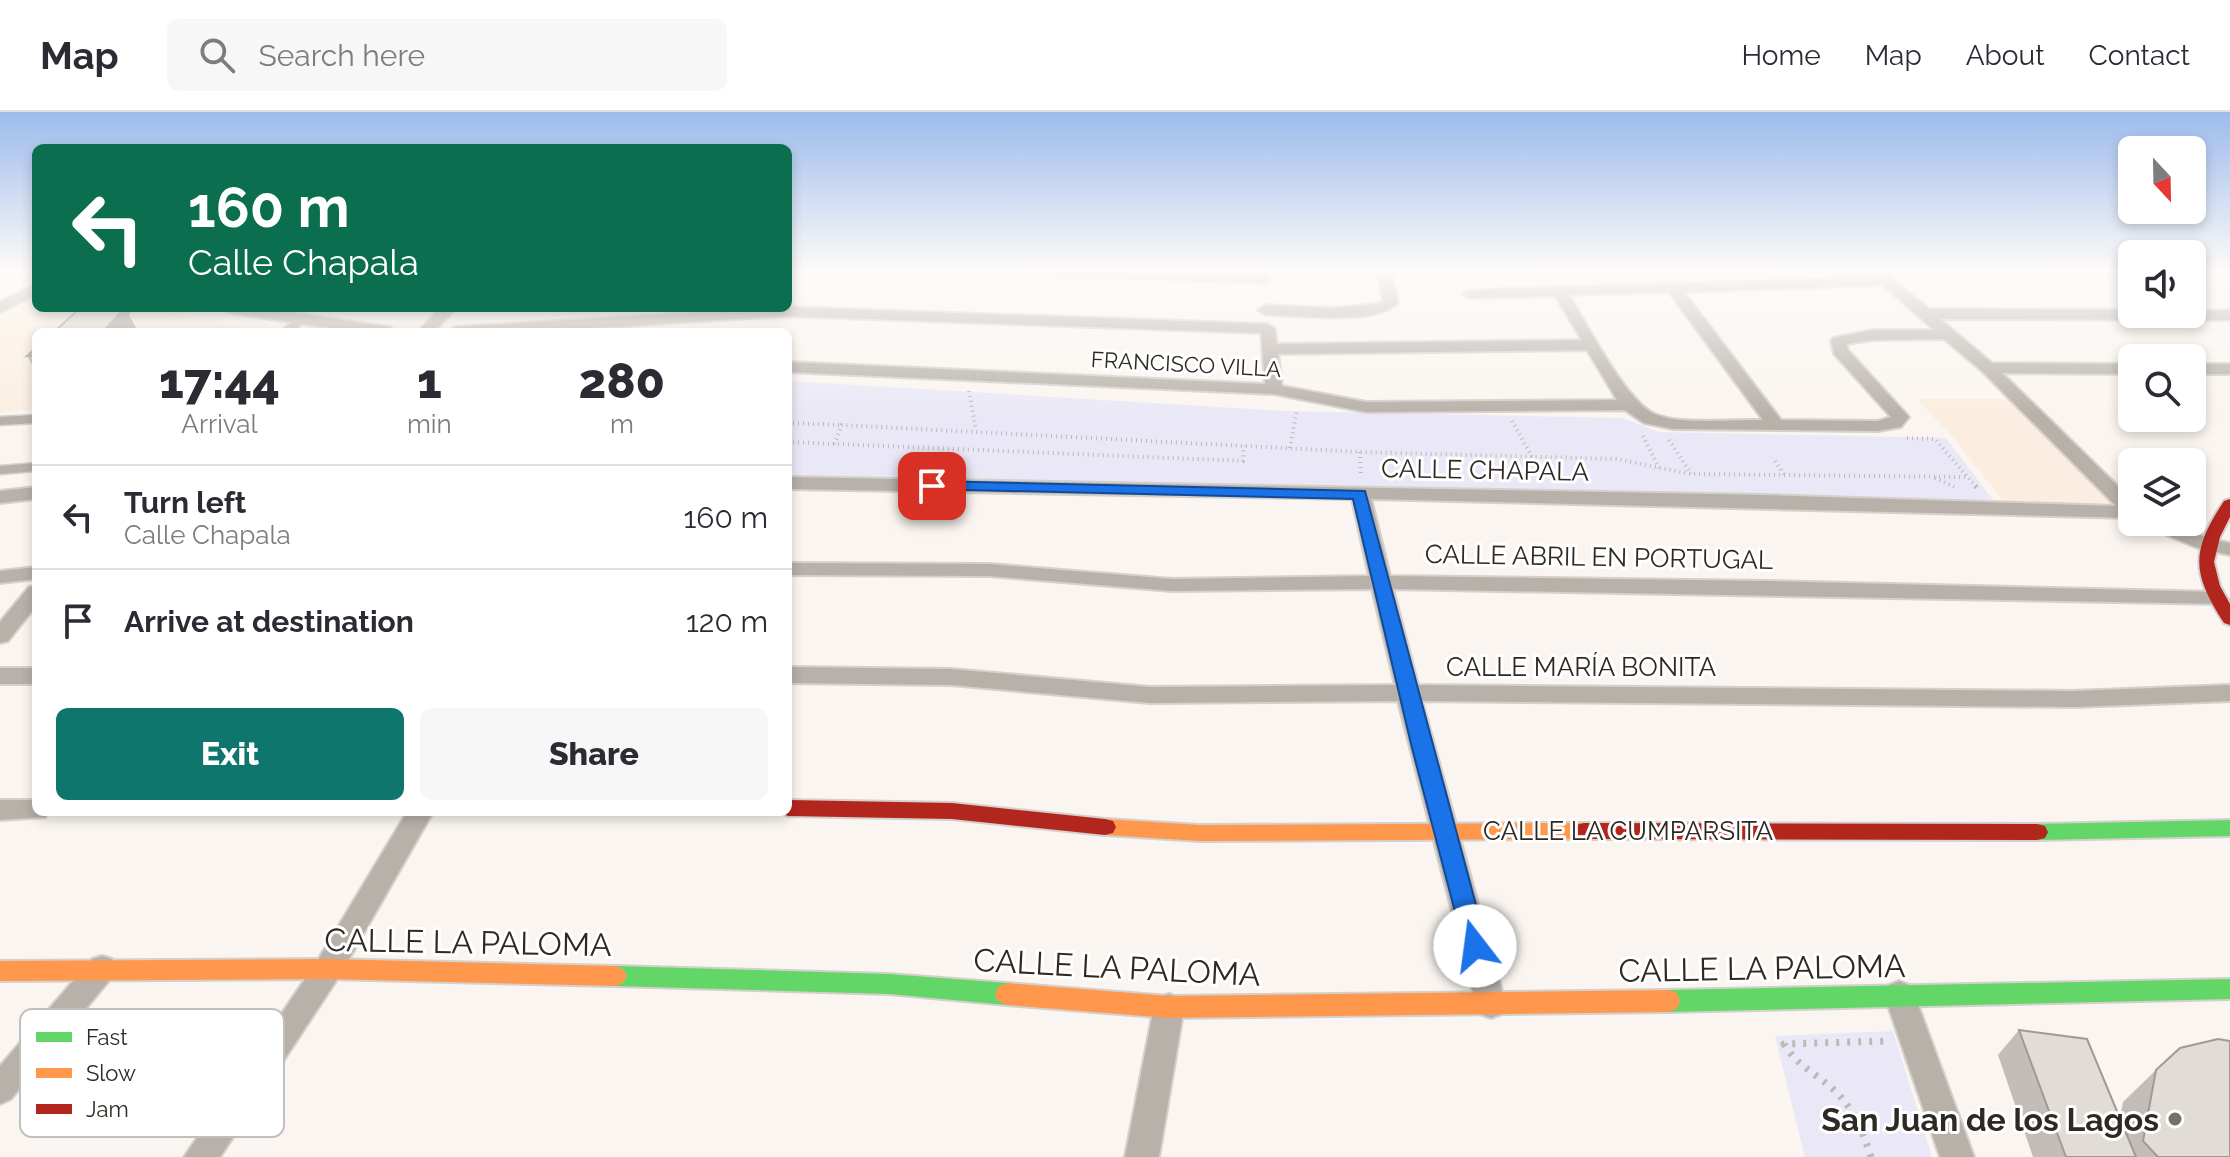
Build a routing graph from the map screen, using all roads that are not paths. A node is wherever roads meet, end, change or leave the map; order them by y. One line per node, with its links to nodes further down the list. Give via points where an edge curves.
1 (301, 319): 8 (lane); 9 (street)
2 (661, 319): 10 (street)
3 (992, 319): 11 (street)
4 (1266, 319): 11 (street)
5 (1576, 319): 13 (street)
6 (1696, 319): 24 (street)
7 (1932, 319): 12 (street)
8 (291, 328)
9 (362, 328)
10 (522, 328)
11 (1267, 329): 14 (street)
12 (1950, 334): 16 (street); 24 (street, via 1839,341 1840,351 1900,417 1895,423)
13 (1592, 345): 14 (street); 21 (street)
14 (1270, 349): 20 (street)
15 (792, 367): 20 (street, FRANCISCO VILLA)
16 (1988, 368): 17 (street); 31 (street)
17 (2118, 369)
18 (2206, 369): 19 (street)
19 (2230, 369)
20 (1274, 389): 21 (street, FRANCISCO VILLA, via 1383,408)
21 (1629, 405): 24 (street, via 1650,419 1673,424)
22 (32, 419): 23 (lane)
23 (0, 421)
24 (1775, 424)
25 (32, 467): 26 (lane)
26 (0, 470)
27 (792, 483): 28 (street, CALLE CHAPALA)
28 (1361, 491): 33 (street, CALLE CHAPALA); 40 (street)
29 (32, 493): 30 (street)
30 (0, 497)
31 (2118, 498)
32 (2230, 504): 35 (street)
33 (2118, 512)
34 (2186, 536): 35 (street)
35 (2205, 544): 36 (street); 42 (street, via 2205,572)
36 (2230, 549)
37 (792, 569): 40 (street, CALLE ABRIL EN PORTUGAL, via 989,570 1172,585)
38 (32, 573): 39 (street)
39 (0, 577)
40 (1382, 582): 42 (street, CALLE ABRIL EN PORTUGAL); 48 (street)
41 (32, 597): 44 (street)
42 (2217, 599): 43 (street)
43 (2230, 619)
44 (0, 636)
45 (792, 675): 48 (street, CALLE MARÍA BONITA, via 951,677 1150,695)
46 (0, 676): 47 (street)
47 (32, 676)
48 (1408, 693): 49 (street, CALLE MARÍA BONITA, via 2074,699); 55 (street)
49 (2230, 693)
50 (792, 808): 55 (street, CALLE LA CUMPARSITA, via 952,811 1200,833)
51 (0, 810): 52 (street)
52 (32, 810)
53 (418, 816): 57 (street)
54 (2230, 828): 55 (street, CALLE LA CUMPARSITA, via 2006,833)
55 (1443, 830): 61 (street)
56 (102, 968): 57 (street, CALLE LA PALOMA); 58 (street, CALLE LA PALOMA); 63 (street)
57 (328, 969): 62 (street, CALLE LA PALOMA, via 889,984); 64 (street)
58 (0, 971)
59 (2230, 989): 60 (street, CALLE LA PALOMA)
60 (1899, 994): 61 (street, CALLE LA PALOMA); 70 (street)
61 (1491, 1005): 62 (street, CALLE LA PALOMA)
62 (1169, 1007): 69 (street)
63 (67, 1009)
64 (284, 1034)
65 (20, 1065): 66 (street)
66 (0, 1089)
67 (215, 1137): 68 (street)
68 (201, 1157)
69 (1142, 1157)
70 (1957, 1157)

